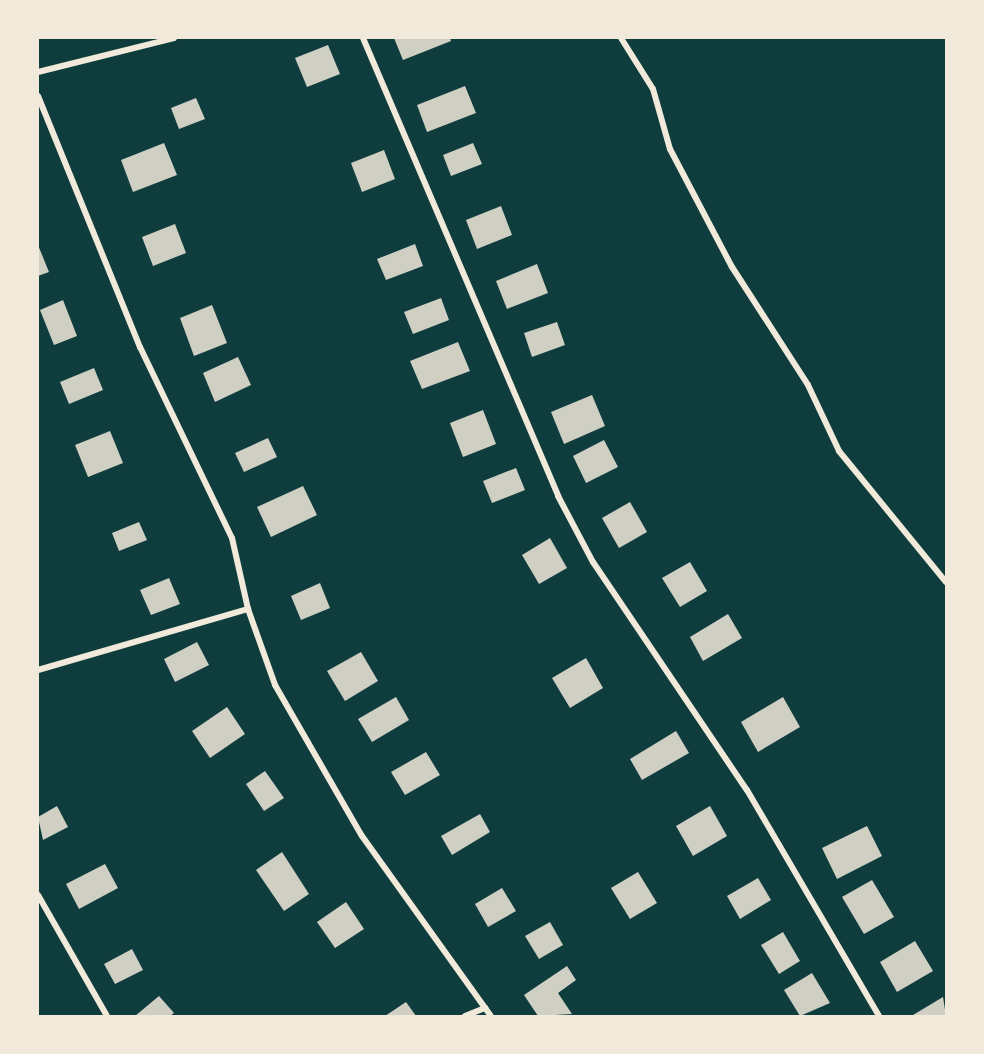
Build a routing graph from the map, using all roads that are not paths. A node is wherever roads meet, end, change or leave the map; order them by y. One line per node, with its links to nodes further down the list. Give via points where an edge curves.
1 (174, 38): 4 (street)
2 (363, 38): 14 (street, via 558,496 593,562 747,790)
3 (621, 38): 6 (street, via 653,89 675,159 732,267 808,385 839,451)
4 (38, 72)
5 (38, 96): 7 (street, via 140,347 232,537)
6 (946, 582)
7 (248, 609): 8 (street); 10 (street, via 275,685 362,836)
8 (38, 670)
9 (38, 895): 11 (street)
10 (485, 1008): 12 (street); 13 (street)
11 (107, 1017)
12 (465, 1017)
13 (491, 1017)
14 (879, 1017)

